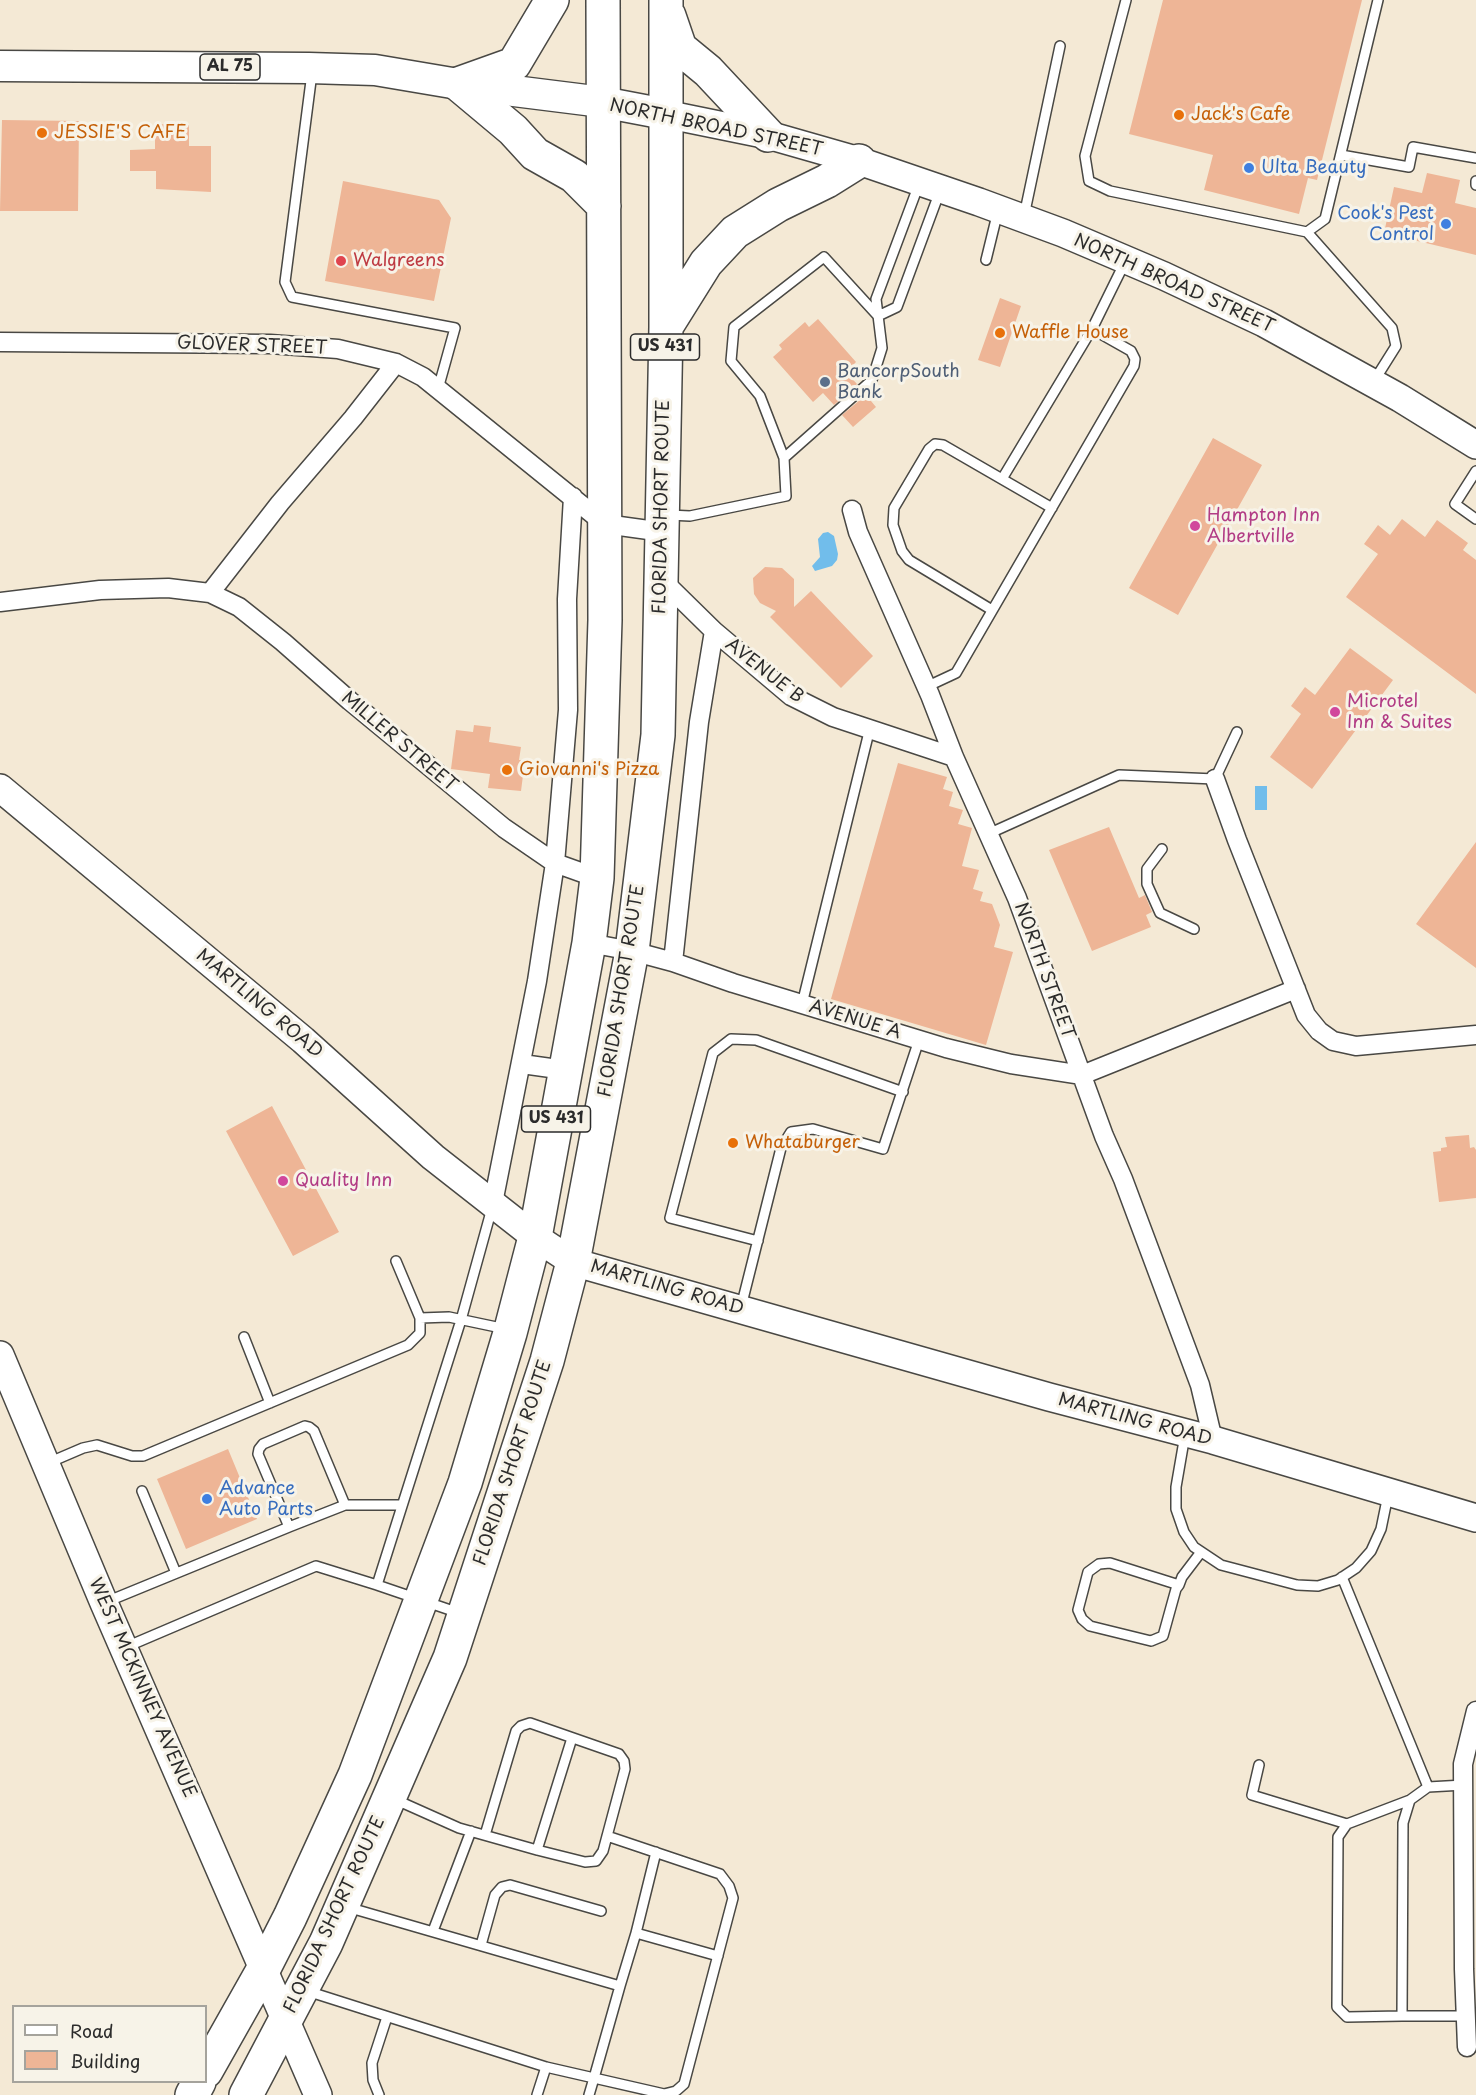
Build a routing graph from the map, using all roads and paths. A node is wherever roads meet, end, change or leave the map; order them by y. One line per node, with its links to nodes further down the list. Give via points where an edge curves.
1 (552, 0): 9 (highway, via 514,64)
2 (603, 0): 10 (highway, US 431)
3 (1126, 0): 20 (lane, via 1085,156 1089,181 1110,191)
4 (1378, 0): 13 (lane)
5 (666, 4): 11 (highway, FLORIDA SHORT ROUTE / US 431); 12 (highway, via 680,48 708,71)
6 (1060, 46): 19 (lane)
7 (0, 66): 8 (main road, NORTH BROAD STREET / AL 75)
8 (313, 68): 9 (main road, NORTH BROAD STREET / AL 75, via 375,70); 29 (lane, via 285,282 292,297 455,328)
9 (458, 84): 10 (main road, NORTH BROAD STREET / AL 75); 17 (highway, via 535,154 574,176)
10 (602, 102): 11 (main road, NORTH BROAD STREET / AL 75); 17 (highway, US 431)
11 (665, 114): 12 (street, NORTH BROAD STREET / AL 75); 24 (highway, FLORIDA SHORT ROUTE / US 431)
12 (768, 135): 15 (street, NORTH BROAD STREET / AL 75)
13 (1341, 155): 14 (lane, via 1409,167 1413,147); 20 (lane, via 1325,219)
14 (1476, 158)
15 (859, 161): 16 (street, NORTH BROAD STREET / AL 75); 24 (highway, via 735,232 706,263)
16 (930, 185): 18 (street, NORTH BROAD STREET / AL 75); 23 (lane, via 876,299); 23 (lane, via 897,307)
17 (604, 206): 39 (highway, US 431)
18 (998, 209): 19 (street, NORTH BROAD STREET / AL 75); 21 (lane)
19 (1024, 219): 22 (street, NORTH BROAD STREET / AL 75)
20 (1307, 232): 28 (lane, via 1392,327 1396,345)
21 (986, 260)
22 (1126, 260): 25 (lane); 28 (street, NORTH BROAD STREET / AL 75, via 1264,323)
23 (878, 316): 31 (lane, via 882,348 872,380); 31 (lane, via 824,256 734,327 731,361 760,396)
24 (666, 327): 38 (highway, FLORIDA SHORT ROUTE / US 431)
25 (1092, 329): 33 (lane); 35 (lane, via 1131,351 1134,366)
26 (0, 342): 27 (street, GLOVER STREET, via 270,344 338,350)
27 (396, 363): 29 (street, GLOVER STREET); 41 (street)
28 (1373, 383): 30 (street, NORTH BROAD STREET / AL 75)
29 (438, 389): 34 (street, GLOVER STREET)
30 (1476, 445)
31 (784, 458): 38 (lane, via 786,496)
32 (1476, 471): 37 (lane, via 1455,504)
33 (1002, 480): 35 (lane); 43 (lane, via 935,444 894,508 893,525 909,560)
34 (573, 497): 39 (street, GLOVER STREET); 53 (street, via 567,599 568,710)
35 (1052, 508): 43 (lane)
36 (852, 510): 45 (street, NORTH STREET)
37 (1476, 519)
38 (663, 523): 39 (street); 40 (highway, FLORIDA SHORT ROUTE / US 431)
39 (604, 524): 54 (highway, US 431)
40 (661, 579): 44 (street, AVENUE B); 57 (highway, FLORIDA SHORT ROUTE / US 431, via 658,735)
41 (210, 593): 42 (street, MILLER STREET, via 168,588 100,590); 53 (street, MILLER STREET, via 239,607 469,801)
42 (0, 602)
43 (992, 610): 45 (lane, via 956,673)
44 (714, 631): 46 (street, AVENUE B, via 791,696 832,717); 58 (street, via 699,722)
45 (926, 687): 48 (street, NORTH STREET)
46 (870, 728): 48 (street, AVENUE B); 60 (lane)
47 (1237, 732): 49 (lane)
48 (954, 757): 51 (street, NORTH STREET)
49 (1215, 779): 51 (lane, via 1119,775); 59 (street)
50 (0, 789): 67 (street, MARTLING ROAD)
51 (988, 834): 65 (street, NORTH STREET, via 1017,898)
52 (1162, 849): 55 (lane, via 1147,869 1147,884 1160,913)
53 (555, 863): 54 (street, MILLER STREET); 63 (street)
54 (597, 878): 56 (highway, US 431)
55 (1194, 929)
56 (589, 943): 57 (street, AVENUE A); 64 (highway, US 431)
57 (632, 951): 58 (street, AVENUE A); 71 (highway, FLORIDA SHORT ROUTE / US 431)
58 (673, 962): 60 (street, AVENUE A)
59 (1296, 989): 61 (street, via 1306,1015 1319,1031 1344,1045 1376,1046); 65 (street)
60 (802, 1004): 62 (street, AVENUE A)
61 (1476, 1035)
62 (920, 1040): 65 (street, AVENUE A, via 1011,1064); 66 (lane)
63 (522, 1064): 64 (street); 67 (street)
64 (566, 1070): 68 (highway, US 431)
65 (1082, 1075): 80 (street, NORTH STREET, via 1200,1385)
66 (903, 1092): 69 (lane, via 883,1149 813,1129 791,1132 781,1148); 69 (lane, via 756,1040 731,1039 713,1053 670,1218)
67 (493, 1203): 68 (street, MARTLING ROAD); 74 (lane)
68 (535, 1237): 71 (street, MARTLING ROAD); 75 (highway, US 431)
69 (758, 1241): 72 (lane)
70 (396, 1261): 73 (lane)
71 (573, 1262): 72 (street, MARTLING ROAD); 95 (highway, FLORIDA SHORT ROUTE / US 431, via 546,1361)
72 (741, 1309): 79 (street, MARTLING ROAD)
73 (420, 1318): 74 (lane); 78 (lane, via 420,1334 408,1345)
74 (461, 1320): 75 (lane); 85 (lane)
75 (511, 1330): 93 (highway, US 431, via 465,1483)
76 (244, 1337): 78 (lane)
77 (0, 1355): 81 (street, WEST MCKINNEY AVENUE)
78 (270, 1403): 81 (lane, via 143,1456 96,1445)
79 (1186, 1433): 80 (street, MARTLING ROAD); 88 (lane, via 1176,1509 1184,1532)
80 (1213, 1440): 83 (street, MARTLING ROAD)
81 (46, 1463): 94 (street, WEST MCKINNEY AVENUE)
82 (142, 1491): 89 (lane)
83 (1389, 1492): 86 (street, MARTLING ROAD); 90 (lane, via 1381,1529 1371,1551)
84 (345, 1505): 85 (lane); 87 (lane); 87 (lane, via 314,1431 305,1426 263,1444 258,1454)
85 (402, 1505): 91 (lane)
86 (1476, 1518)
87 (289, 1527): 89 (lane)
88 (1201, 1552): 90 (lane, via 1221,1564 1297,1585 1318,1587); 92 (lane)
89 (176, 1573): 94 (lane)
90 (1342, 1577): 101 (lane)
91 (377, 1585): 93 (lane); 96 (lane, via 316,1566)
92 (1179, 1585): 92 (lane, via 1163,1636 1151,1641 1090,1626 1078,1610 1088,1572 1099,1564 1110,1563)
93 (422, 1600): 95 (lane); 116 (highway, US 431, via 355,1775)
94 (104, 1603): 96 (street, WEST MCKINNEY AVENUE)
95 (464, 1615): 102 (highway, FLORIDA SHORT ROUTE / US 431, via 450,1658)
96 (124, 1648): 116 (street, WEST MCKINNEY AVENUE)
97 (1476, 1711): 100 (street, via 1463,1764)
98 (572, 1738): 106 (lane, via 530,1723 516,1731); 107 (lane, via 619,1754 624,1761); 108 (lane)
99 (1259, 1765): 104 (lane, via 1252,1795)
100 (1464, 1785): 101 (lane); 120 (street)
101 (1428, 1787): 103 (lane)
102 (389, 1797): 105 (lane); 110 (highway, FLORIDA SHORT ROUTE / US 431)
103 (1410, 1800): 104 (lane); 119 (lane, via 1403,1823)
104 (1347, 1824): 119 (lane, via 1338,1837 1337,2007 1347,2017)
105 (471, 1831): 106 (lane); 112 (lane)
106 (485, 1835): 108 (lane)
107 (607, 1836): 108 (lane, via 596,1861); 109 (lane)
108 (537, 1850)
109 (656, 1852): 113 (lane); 115 (lane, via 720,1874 729,1886 733,1899)
110 (342, 1906): 112 (lane); 118 (highway, FLORIDA SHORT ROUTE / US 431)
111 (602, 1911): 114 (lane, via 510,1885 502,1887 495,1895)
112 (432, 1931): 114 (lane)
113 (636, 1933): 115 (lane); 117 (lane)
114 (482, 1945): 117 (lane)
115 (718, 1956): 126 (lane, via 684,2084 664,2094)
116 (263, 1970): 122 (street, WEST MCKINNEY AVENUE); 125 (highway, US 431)
117 (621, 1986): 126 (lane)
118 (302, 1990): 121 (lane); 122 (highway, FLORIDA SHORT ROUTE / US 431)
119 (1402, 2016): 120 (lane)
120 (1466, 2016): 123 (street)
121 (387, 2017): 124 (lane); 129 (lane, via 372,2063)
122 (286, 2020): 127 (highway, FLORIDA SHORT ROUTE / US 431); 128 (street, WEST MCKINNEY AVENUE)
123 (1467, 2047)
124 (546, 2067): 126 (lane); 130 (lane)
125 (207, 2069)
126 (594, 2078): 131 (lane)
127 (246, 2095)
128 (318, 2095)
129 (379, 2095)
130 (537, 2095)
131 (589, 2095)

